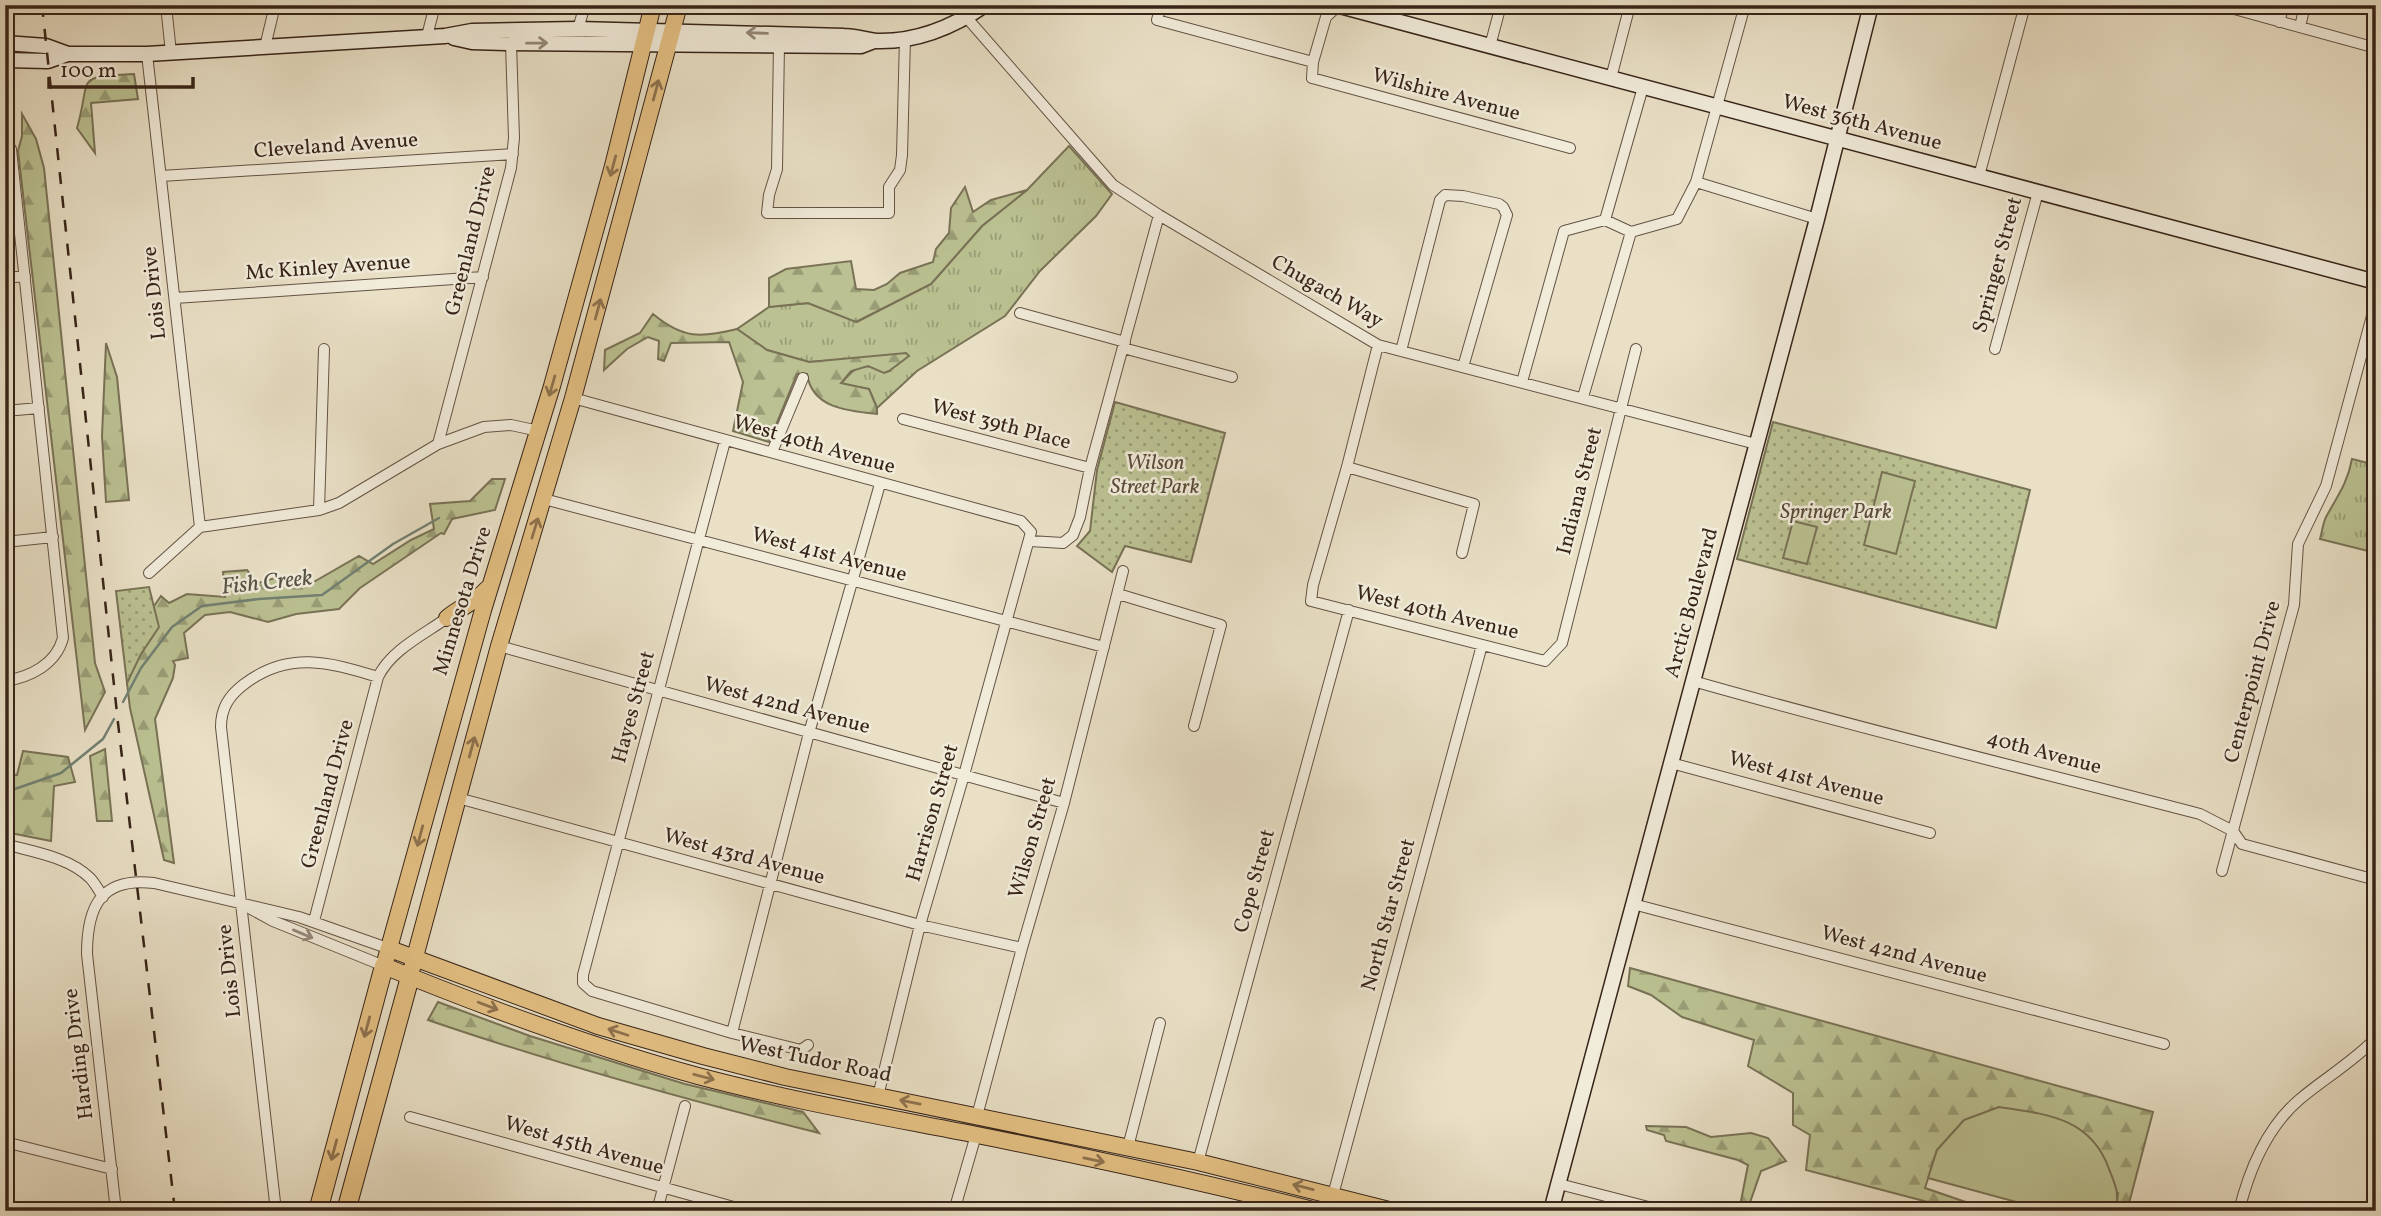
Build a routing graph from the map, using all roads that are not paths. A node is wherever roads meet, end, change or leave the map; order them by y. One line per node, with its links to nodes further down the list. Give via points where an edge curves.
1 (166, 5): 34 (street)
2 (275, 5): 32 (street)
3 (435, 5): 22 (street)
4 (585, 5): 21 (street)
5 (653, 5): 24 (main road, Minnesota Drive)
6 (679, 5): 25 (main road)
7 (985, 5): 18 (main road)
8 (1161, 5): 38 (street, via 1157,19)
9 (1338, 5): 31 (main road, West 36th Avenue); 38 (street, via 1326,17)
10 (1501, 5): 31 (street)
11 (1630, 5): 39 (street)
12 (1745, 5): 41 (street)
13 (1871, 5): 42 (main road, Arctic Boulevard)
14 (2025, 5): 47 (street)
15 (2220, 5): 19 (street)
16 (2284, 5): 19 (street)
17 (2305, 5): 20 (street)
18 (967, 18): 26 (main road); 50 (street, Chugach Way, via 1113,185)
19 (2279, 22): 20 (street)
20 (2300, 27): 33 (street)
21 (578, 29): 23 (main road, via 471,31); 24 (main road)
22 (427, 36): 23 (main road); 32 (main road)
23 (445, 36): 29 (main road)
24 (645, 37): 25 (main road); 29 (main road, one-way to 24); 77 (main road, Minnesota Drive, one-way to 77)
25 (670, 37): 27 (main road, one-way to 25, via 844,36); 30 (main road); 72 (main road, one-way to 25)
26 (905, 38): 27 (main road); 30 (street, via 902,155 900,170 889,187 889,213 768,213 777,169)
27 (874, 41): 30 (main road, via 861,47)
28 (5, 43): 35 (main road, via 46,46)
29 (511, 43): 45 (street, Greenland Drive)
30 (779, 46)
31 (1490, 46): 39 (main road, West 36th Avenue)
32 (265, 47): 34 (main road)
33 (2376, 48)
34 (171, 53): 36 (main road)
35 (68, 54): 36 (main road); 37 (main road, via 48,61)
36 (147, 54): 46 (street, Lois Drive)
37 (5, 60)
38 (1314, 62): 43 (street, Wilshire Avenue, via 1312,78)
39 (1611, 78): 40 (main road, West 36th Avenue)
40 (1643, 87): 41 (main road, West 36th Avenue); 52 (street)
41 (1716, 106): 42 (main road, West 36th Avenue); 48 (street)
42 (1836, 138): 47 (main road, West 36th Avenue); 51 (main road, Arctic Boulevard)
43 (1570, 148)
44 (8, 149): 54 (street)
45 (513, 154): 46 (street, Cleveland Avenue); 55 (street, Greenland Drive)
46 (161, 176): 58 (street, Lois Drive)
47 (1979, 176): 49 (main road, West 36th Avenue)
48 (1696, 182): 51 (street); 53 (street, via 1677,219)
49 (2038, 192): 57 (main road, West 36th Avenue); 65 (street, Springer Street)
50 (1159, 215): 61 (street); 62 (street, Chugach Way)
51 (1817, 219): 80 (main road, Arctic Boulevard)
52 (1605, 220): 53 (street); 70 (street, via 1564,231)
53 (1631, 232): 71 (street)
54 (25, 276): 56 (street); 74 (street)
55 (483, 276): 58 (street, Mc Kinley Avenue); 79 (street, Greenland Drive)
56 (5, 278)
57 (2376, 282)
58 (176, 298): 87 (street, Lois Drive)
59 (2376, 302): 116 (street, Centerpoint Drive, via 2326,486 2298,544 2294,606)
60 (1020, 313): 61 (street)
61 (1124, 345): 68 (street); 83 (street)
62 (1378, 345): 66 (street, Chugach Way); 82 (street)
63 (324, 349): 86 (street)
64 (1636, 349): 73 (street, Indiana Street)
65 (1995, 349)
66 (1401, 351): 67 (street, Chugach Way); 67 (street, via 1440,200 1445,195 1463,196 1499,204 1507,215)
67 (1463, 367): 70 (street, Chugach Way)
68 (1232, 377)
69 (803, 378): 81 (street)
70 (1522, 382): 71 (street, Chugach Way)
71 (1583, 397): 73 (street, Chugach Way)
72 (573, 398): 78 (street, West 40th Avenue); 85 (main road)
73 (1620, 407): 80 (street, Chugach Way); 101 (street, Indiana Street)
74 (39, 408): 75 (street); 88 (street)
75 (5, 411)
76 (903, 419): 83 (street, West 39th Place)
77 (539, 431): 79 (street, via 499,425); 96 (main road, Minnesota Drive)
78 (725, 441): 81 (street, West 40th Avenue); 89 (street, Hayes Street)
79 (438, 444): 86 (street, via 339,503)
80 (1756, 444): 108 (main road, Arctic Boulevard)
81 (772, 452): 84 (street, West 40th Avenue)
82 (1347, 467): 92 (street, via 1474,504); 98 (street, West 40th Avenue, via 1311,601)
83 (1090, 468): 90 (street, via 1073,535 1063,543)
84 (880, 484): 90 (street, West 40th Avenue, via 1021,521 1031,532); 95 (street)
85 (544, 499): 89 (street, West 41st Avenue); 104 (main road, one-way to 85)
86 (319, 510): 87 (street)
87 (200, 527): 94 (street)
88 (53, 537): 91 (street); 107 (street, via 63,638 60,649 37,671)
89 (699, 540): 95 (street, West 41st Avenue); 109 (street, Hayes Street)
90 (1030, 541): 100 (street, Harrison Street)
91 (5, 542)
92 (1462, 554)
93 (1123, 570): 97 (street, Wilson Street)
94 (149, 573)
95 (852, 581): 100 (street, West 41st Avenue); 111 (street)
96 (490, 586): 99 (main road); 102 (main road, Minnesota Drive)
97 (1118, 594): 105 (street, Wilson Street); 110 (street, via 1221,625)
98 (1349, 610): 103 (street, West 40th Avenue); 146 (street, Cope Street)
99 (447, 618): 102 (main road, via 468,625); 106 (street, via 395,654)
100 (1007, 620): 105 (street, West 41st Avenue); 113 (street, Harrison Street)
101 (1562, 643): 103 (street, West 40th Avenue, via 1545,661)
102 (473, 644): 129 (main road, Minnesota Drive, one-way to 129)
103 (1482, 645): 150 (street, North Star Street)
104 (499, 646): 109 (street, West 42nd Avenue); 114 (main road, one-way to 104)
105 (1104, 647): 115 (street, Wilson Street)
106 (378, 677): 124 (street, Lois Drive, via 323,663 288,663 259,674 233,693 222,711); 126 (street, Greenland Drive)
107 (5, 681)
108 (1693, 681): 112 (main road, Arctic Boulevard); 116 (street, 40th Avenue, via 2200,814)
109 (657, 691): 111 (street, West 42nd Avenue); 118 (street, Hayes Street)
110 (1194, 726)
111 (809, 733): 113 (street, West 42nd Avenue); 122 (street)
112 (1671, 763): 117 (street, West 41st Avenue); 125 (main road, Arctic Boulevard)
113 (964, 775): 115 (street, West 42nd Avenue); 127 (street, Harrison Street)
114 (458, 798): 118 (street, West 43rd Avenue); 130 (main road)
115 (1064, 803): 128 (street, Wilson Street)
116 (2233, 831): 120 (street, Centerpoint Drive); 121 (street, 40th Avenue, via 2242,844)
117 (1930, 833)
118 (618, 842): 122 (street, West 43rd Avenue); 133 (street, Hayes Street, via 583,983 592,991)
119 (5, 844): 123 (street, via 77,868)
120 (2222, 871)
121 (2376, 880)
122 (770, 884): 127 (street, West 43rd Avenue); 133 (street)
123 (103, 897): 124 (street, West Tudor Road, via 114,886 136,881); 147 (street, Harding Drive, via 91,911 87,954)
124 (242, 903): 126 (street, West Tudor Road); 129 (street, West Tudor Road, one-way to 129, via 273,921); 152 (street, Lois Drive)
125 (1633, 904): 135 (street, West 42nd Avenue); 148 (main road, Arctic Boulevard)
126 (314, 921): 129 (street, West Tudor Road)
127 (920, 925): 128 (street, West 43rd Avenue); 137 (street, Harrison Street)
128 (1022, 948): 140 (street, Wilson Street)
129 (387, 958): 130 (main road, West Tudor Road); 131 (main road, West Tudor Road); 153 (highway, Minnesota Drive, one-way to 153)
130 (415, 958): 131 (main road); 137 (main road, West Tudor Road, one-way to 130, via 666,1047)
131 (410, 977): 139 (main road, West Tudor Road, one-way to 139, via 650,1063); 154 (highway)
132 (1160, 1023): 145 (street)
133 (732, 1033): 136 (street, via 801,1050)
134 (2376, 1038): 162 (street, via 2282,1119 2252,1168)
135 (2164, 1044)
136 (808, 1045)
137 (878, 1096): 140 (main road, West Tudor Road, one-way to 137)
138 (685, 1106): 149 (street)
139 (879, 1115): 140 (main road, via 889,1112 947,1124 970,1124); 142 (main road, West Tudor Road)
140 (977, 1116): 143 (main road, West Tudor Road)
141 (410, 1117): 149 (street, West 45th Avenue)
142 (976, 1135): 143 (main road, via 986,1131 1050,1143 1063,1143); 157 (street); 158 (main road, West Tudor Road, one-way to 158)
143 (1074, 1136): 145 (main road, West Tudor Road)
144 (5, 1142): 147 (street)
145 (1128, 1147): 146 (main road, West Tudor Road)
146 (1198, 1162): 150 (main road, West Tudor Road, one-way to 146)
147 (112, 1169): 151 (street, Harding Drive)
148 (1559, 1184): 160 (main road, Arctic Boulevard); 161 (street)
149 (663, 1188): 155 (street); 156 (street, West 45th Avenue)
150 (1333, 1195): 159 (main road, West Tudor Road)
151 (116, 1211)
152 (276, 1211)
153 (318, 1211)
154 (346, 1211)
155 (657, 1211)
156 (748, 1211)
157 (954, 1211)
158 (1317, 1211)
159 (1393, 1211)
160 (1551, 1211)
161 (1664, 1211)
162 (2239, 1211)

